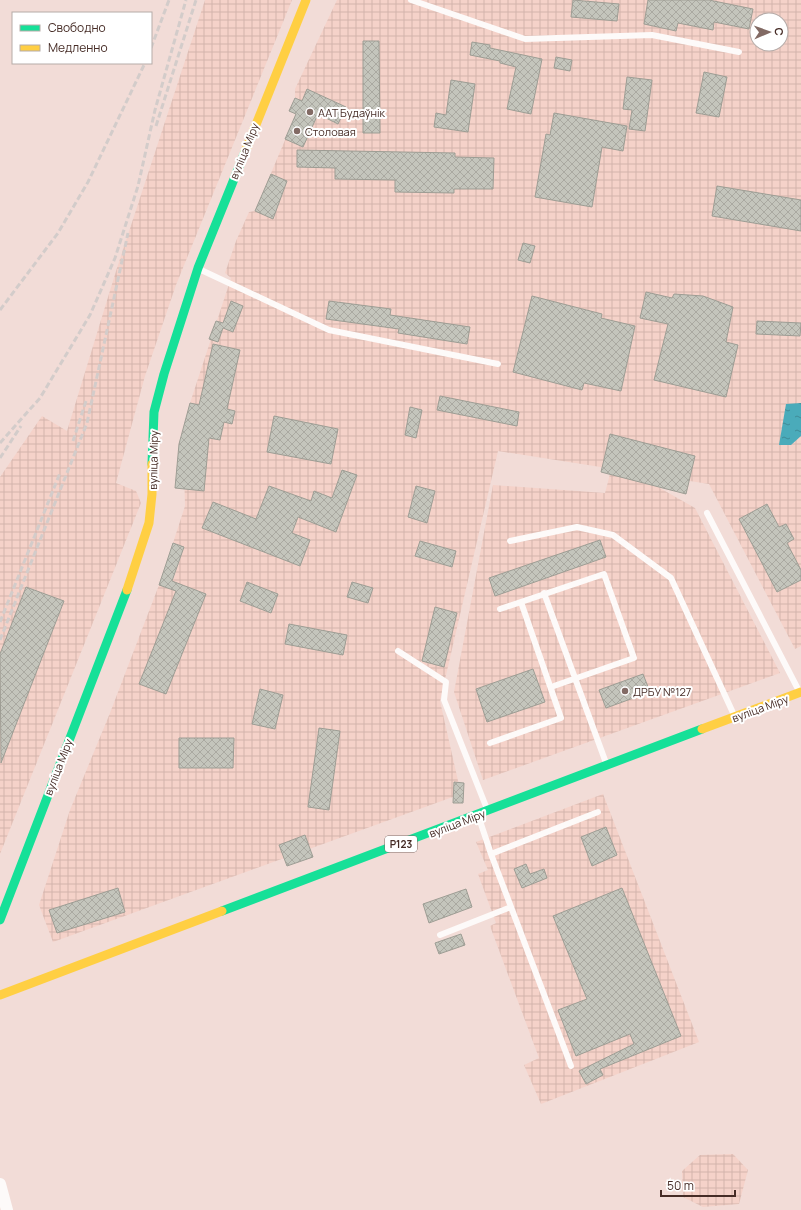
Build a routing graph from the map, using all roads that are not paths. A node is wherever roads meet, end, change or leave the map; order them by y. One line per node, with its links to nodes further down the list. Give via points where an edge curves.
1 (306, 0): 4 (street, вуліца Міру)
2 (411, 0): 3 (lane, via 525,39 652,36)
3 (739, 52)
4 (198, 268): 5 (lane, via 330,330); 23 (street, вуліца Міру, via 154,412 149,523 132,576)
5 (498, 364)
6 (707, 513): 14 (lane)
7 (510, 541): 15 (lane, via 577,527 613,535 671,578)
8 (544, 593): 9 (lane); 12 (lane); 12 (lane, via 604,574 634,658)
9 (520, 602): 10 (lane); 13 (lane)
10 (500, 609)
11 (398, 651): 18 (lane, via 446,682 444,700)
12 (574, 678): 13 (lane); 17 (lane)
13 (550, 687): 16 (lane, via 561,718)
14 (800, 692): 15 (street, вуліца Міру / Р123)
15 (735, 717): 17 (street, вуліца Міру / Р123)
16 (490, 743)
17 (606, 765): 18 (street, вуліца Міру / Р123)
18 (488, 810): 20 (street, вуліца Міру / Р123)
19 (598, 812): 21 (lane)
20 (478, 816): 21 (lane); 25 (street, вуліца Міру / Р123)
21 (491, 854): 22 (lane)
22 (511, 907): 24 (lane); 26 (lane)
23 (0, 920)
24 (440, 935)
25 (0, 995)
26 (571, 1066)
27 (0, 1184): 28 (street)
28 (7, 1210)

